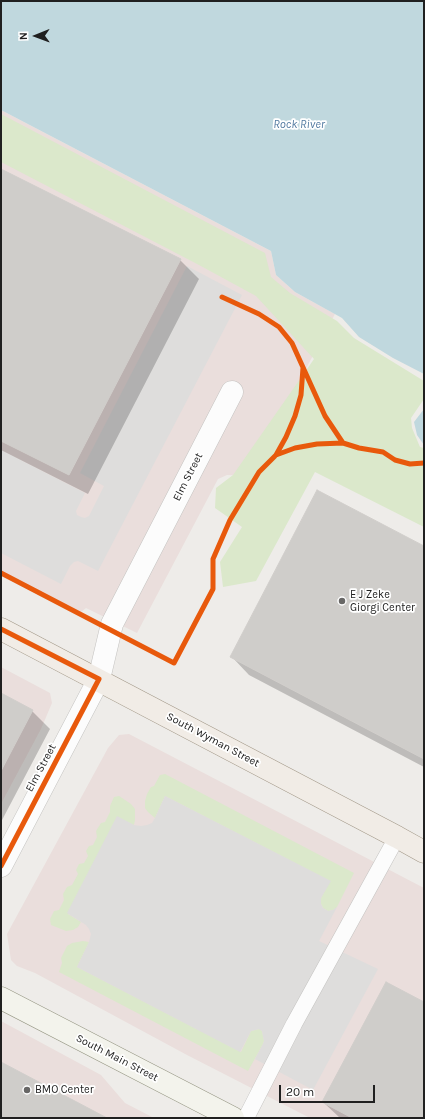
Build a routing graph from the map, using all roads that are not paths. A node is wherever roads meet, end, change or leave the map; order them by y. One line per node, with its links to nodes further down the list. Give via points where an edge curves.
1 (232, 392): 3 (street, Elm Street, via 112,624)
2 (1, 628): 3 (main road, South Wyman Street)
3 (98, 679): 4 (main road, South Wyman Street); 6 (street, Elm Street)
4 (397, 837): 5 (main road, South Wyman Street); 9 (lane, via 294,1024)
5 (424, 852)
6 (1, 866)
7 (1, 998): 8 (street, South Main Street)
8 (233, 1118)
9 (246, 1118)

